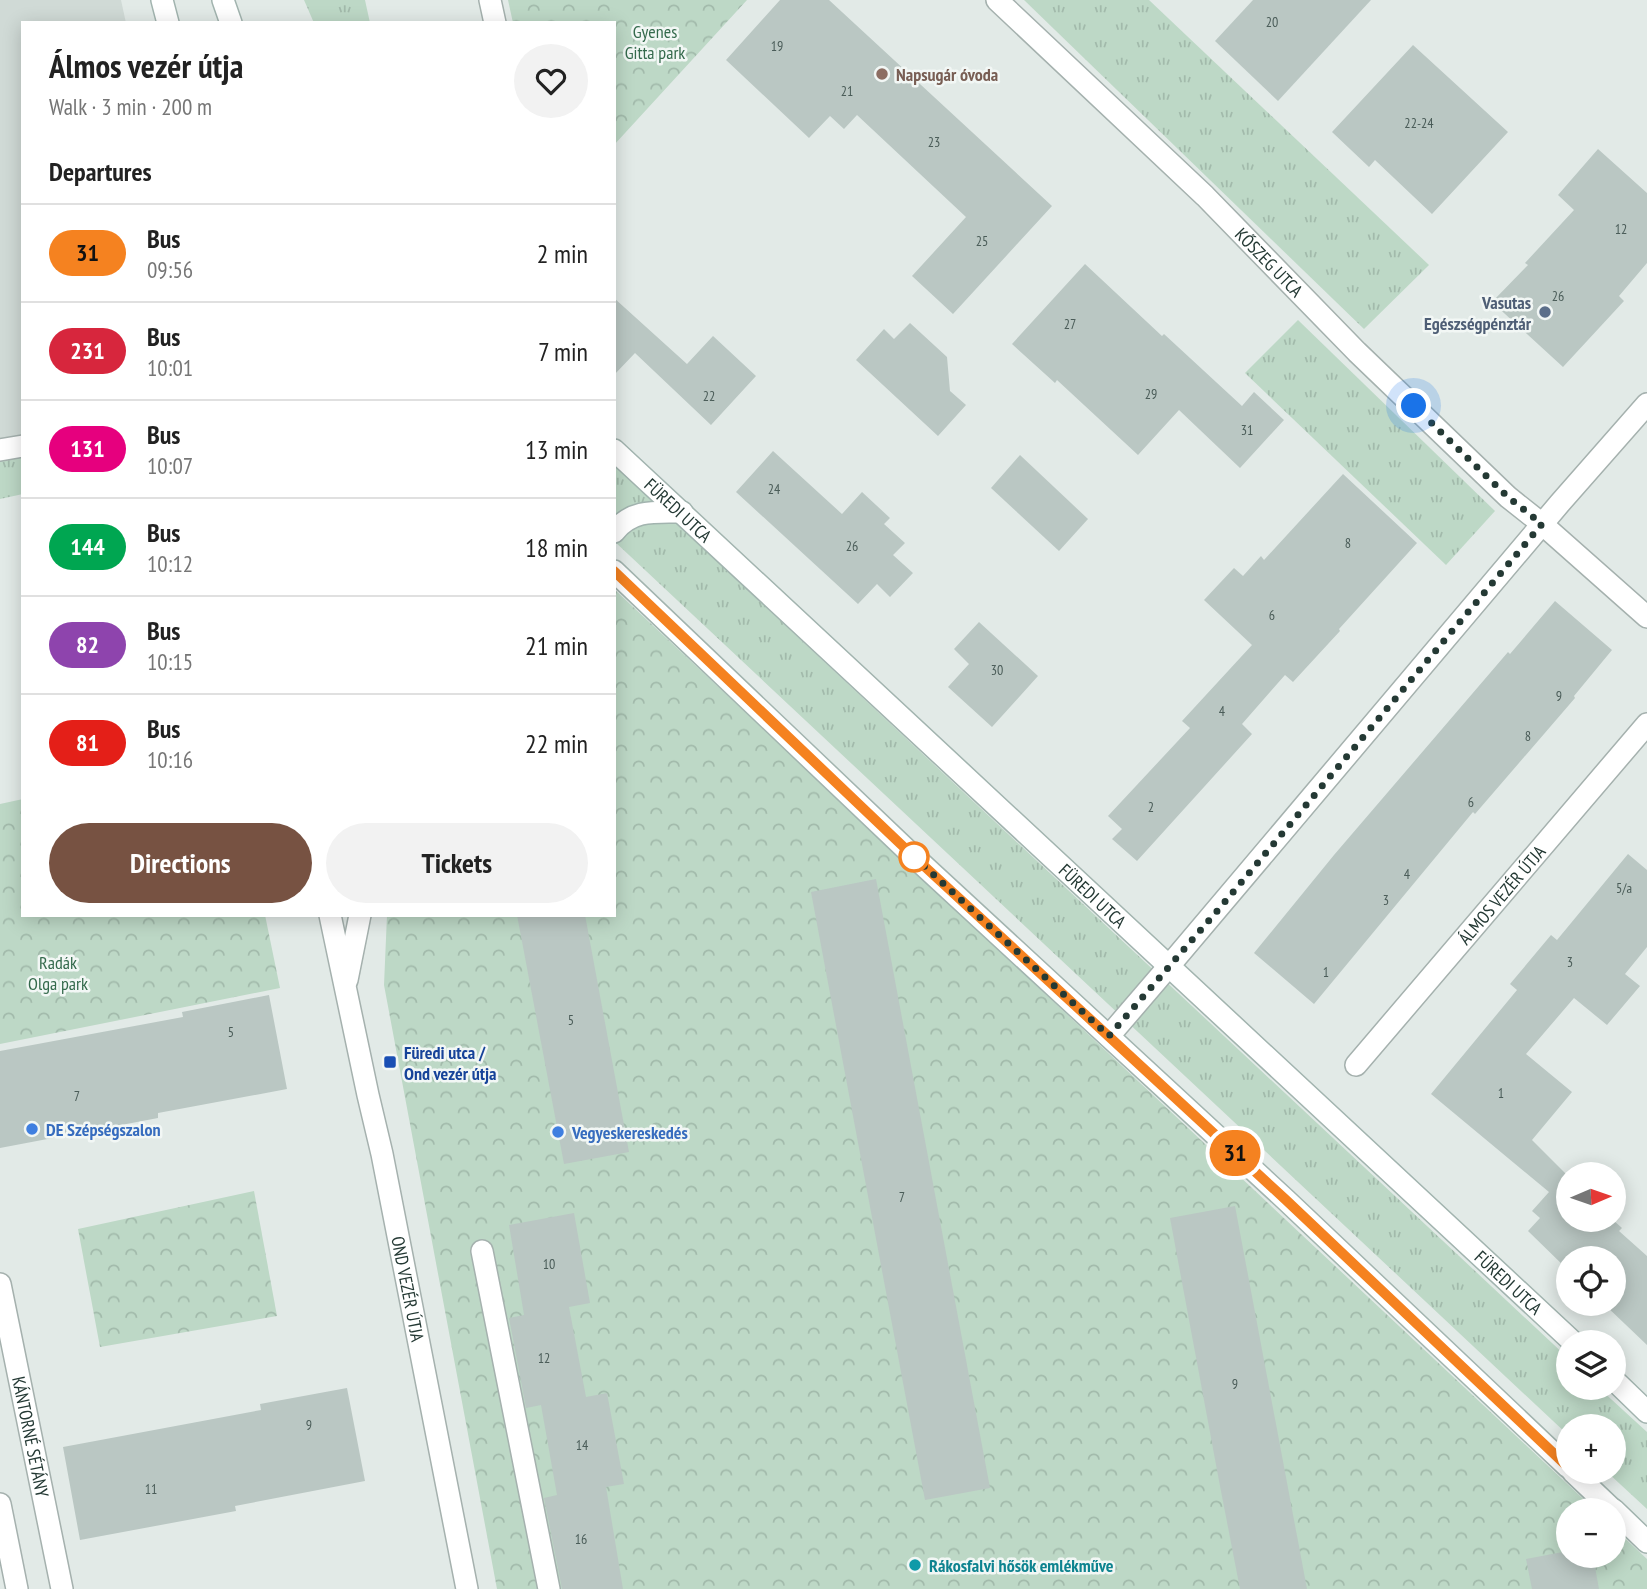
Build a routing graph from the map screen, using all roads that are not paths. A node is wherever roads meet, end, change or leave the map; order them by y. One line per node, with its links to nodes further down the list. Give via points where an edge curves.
1 (162, 0): 5 (street)
2 (223, 0): 6 (street)
3 (490, 0): 7 (street)
4 (997, 0): 13 (street, KŐSZEG UTCA, via 1205,196 1357,352)
5 (167, 21)
6 (230, 21)
7 (495, 21)
8 (1647, 404): 13 (street)
9 (21, 446): 10 (street)
10 (0, 450)
11 (616, 452): 12 (street, FÜREDI UTCA)
12 (682, 512): 14 (street, via 648,512 623,521); 20 (street, FÜREDI UTCA)
13 (1542, 524): 16 (street, KŐSZEG UTCA); 20 (street)
14 (616, 530)
15 (616, 573): 22 (street)
16 (1647, 617)
17 (1647, 724): 23 (street, ÁLMOS VEZÉR ÚTJA)
18 (330, 917): 21 (street, OND VEZÉR ÚTJA)
19 (360, 917): 21 (street, OND VEZÉR ÚTJA)
20 (1169, 966): 22 (street); 26 (street, FÜREDI UTCA)
21 (345, 989): 37 (street, OND VEZÉR ÚTJA)
22 (1109, 1036): 29 (street)
23 (1356, 1065)
24 (482, 1251): 38 (street)
25 (0, 1284): 36 (street, KÁNTORNÉ SÉTÁNY)
26 (1560, 1330)
27 (1626, 1392): 28 (street)
28 (1647, 1412)
29 (1556, 1456)
30 (1586, 1484): 31 (street)
31 (1600, 1498)
32 (0, 1504): 35 (street)
33 (1626, 1522): 34 (street)
34 (1647, 1542)
35 (17, 1589)
36 (62, 1589)
37 (467, 1589)
38 (549, 1589)

